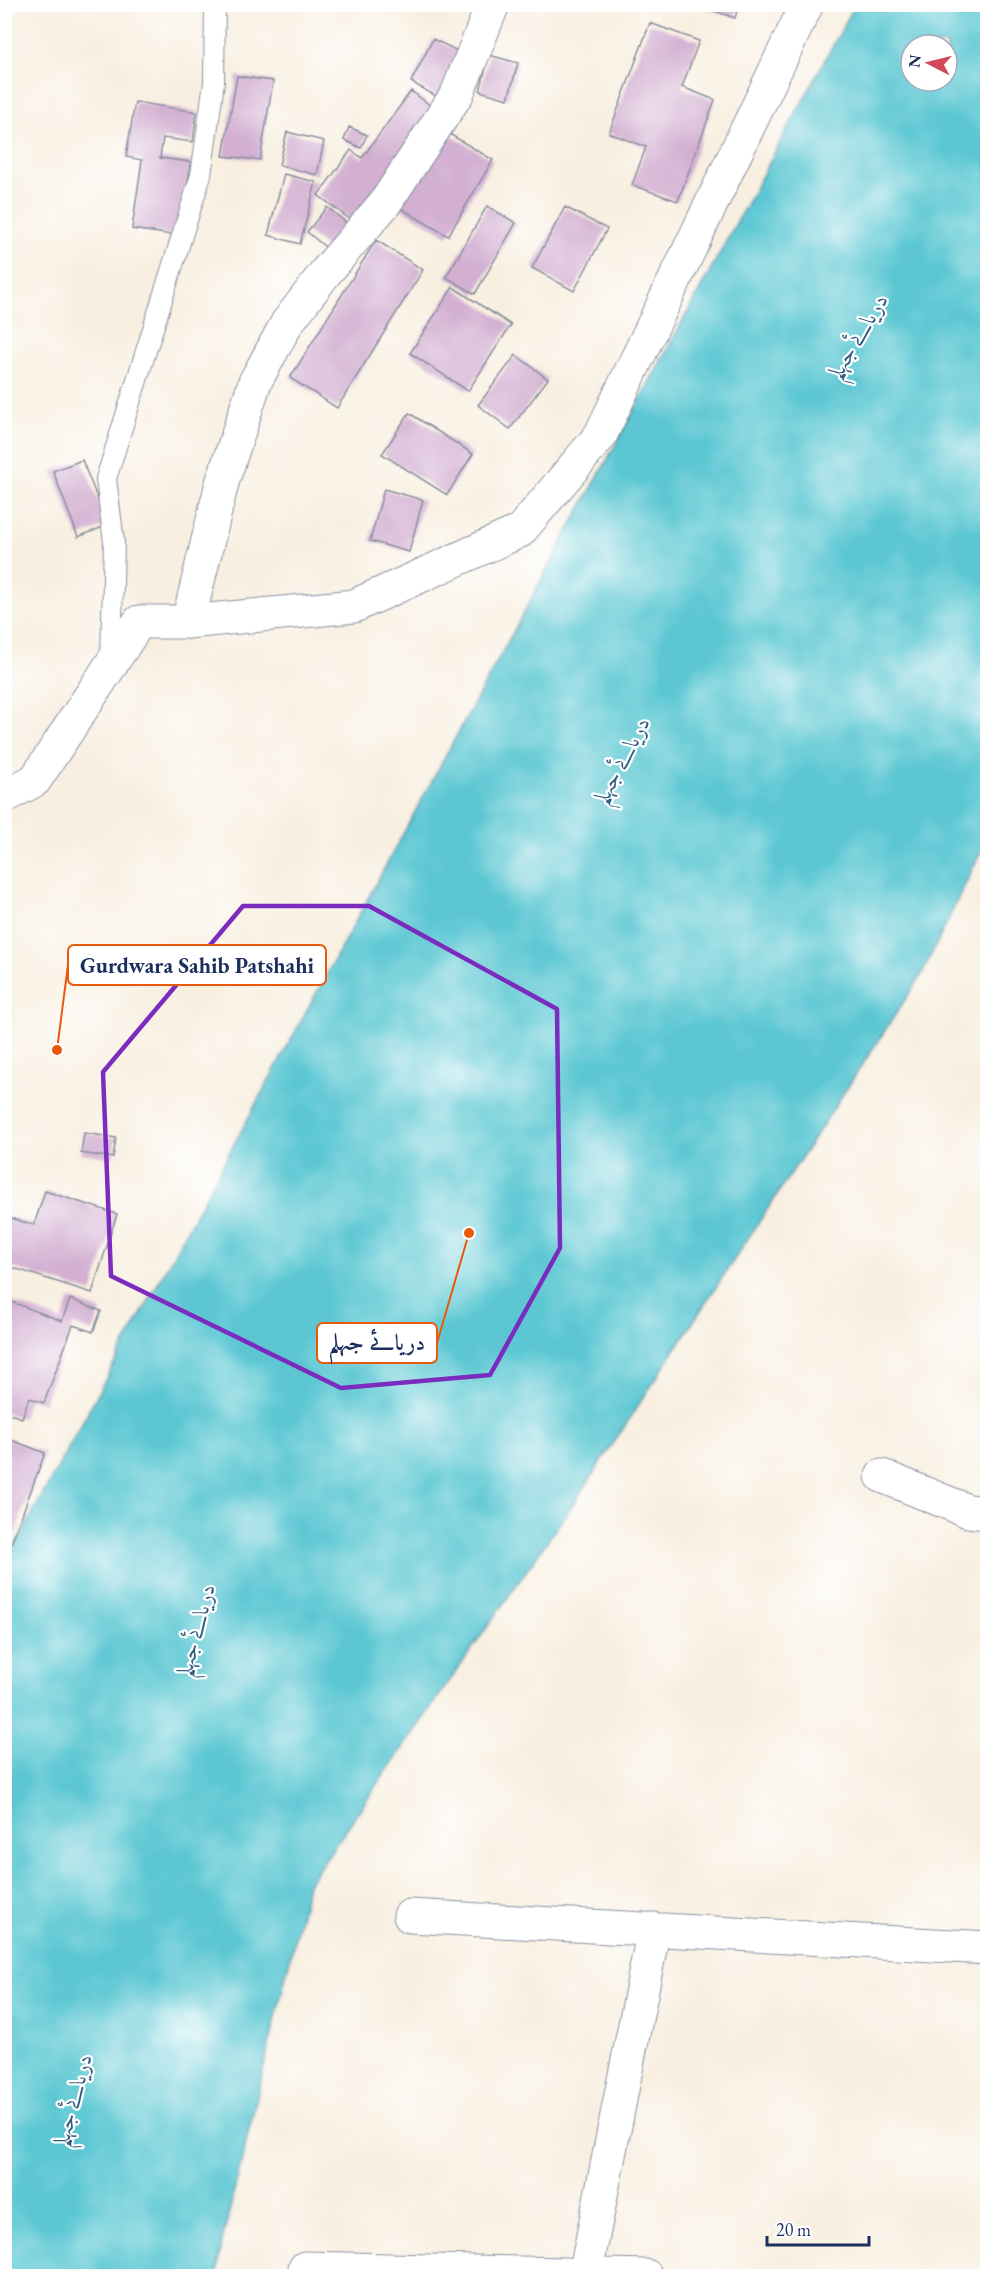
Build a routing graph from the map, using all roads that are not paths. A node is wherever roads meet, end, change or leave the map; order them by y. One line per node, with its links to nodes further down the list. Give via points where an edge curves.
1 (214, 4): 5 (lane, via 214,82 201,175 106,479 114,542)
2 (493, 4): 4 (street, via 457,94 385,203 287,323 255,382 222,483)
3 (807, 4): 4 (street, via 600,436 520,531 354,606)
4 (188, 622): 5 (street, via 139,622)
5 (111, 661): 6 (street, via 35,780)
6 (4, 797)
7 (882, 1476): 8 (street, via 968,1511)
8 (987, 1514)
9 (410, 1916): 10 (street)
10 (654, 1929): 11 (street); 13 (street)
11 (987, 1948)
12 (305, 2268): 13 (street)
13 (585, 2275): 14 (street)
14 (646, 2277)

